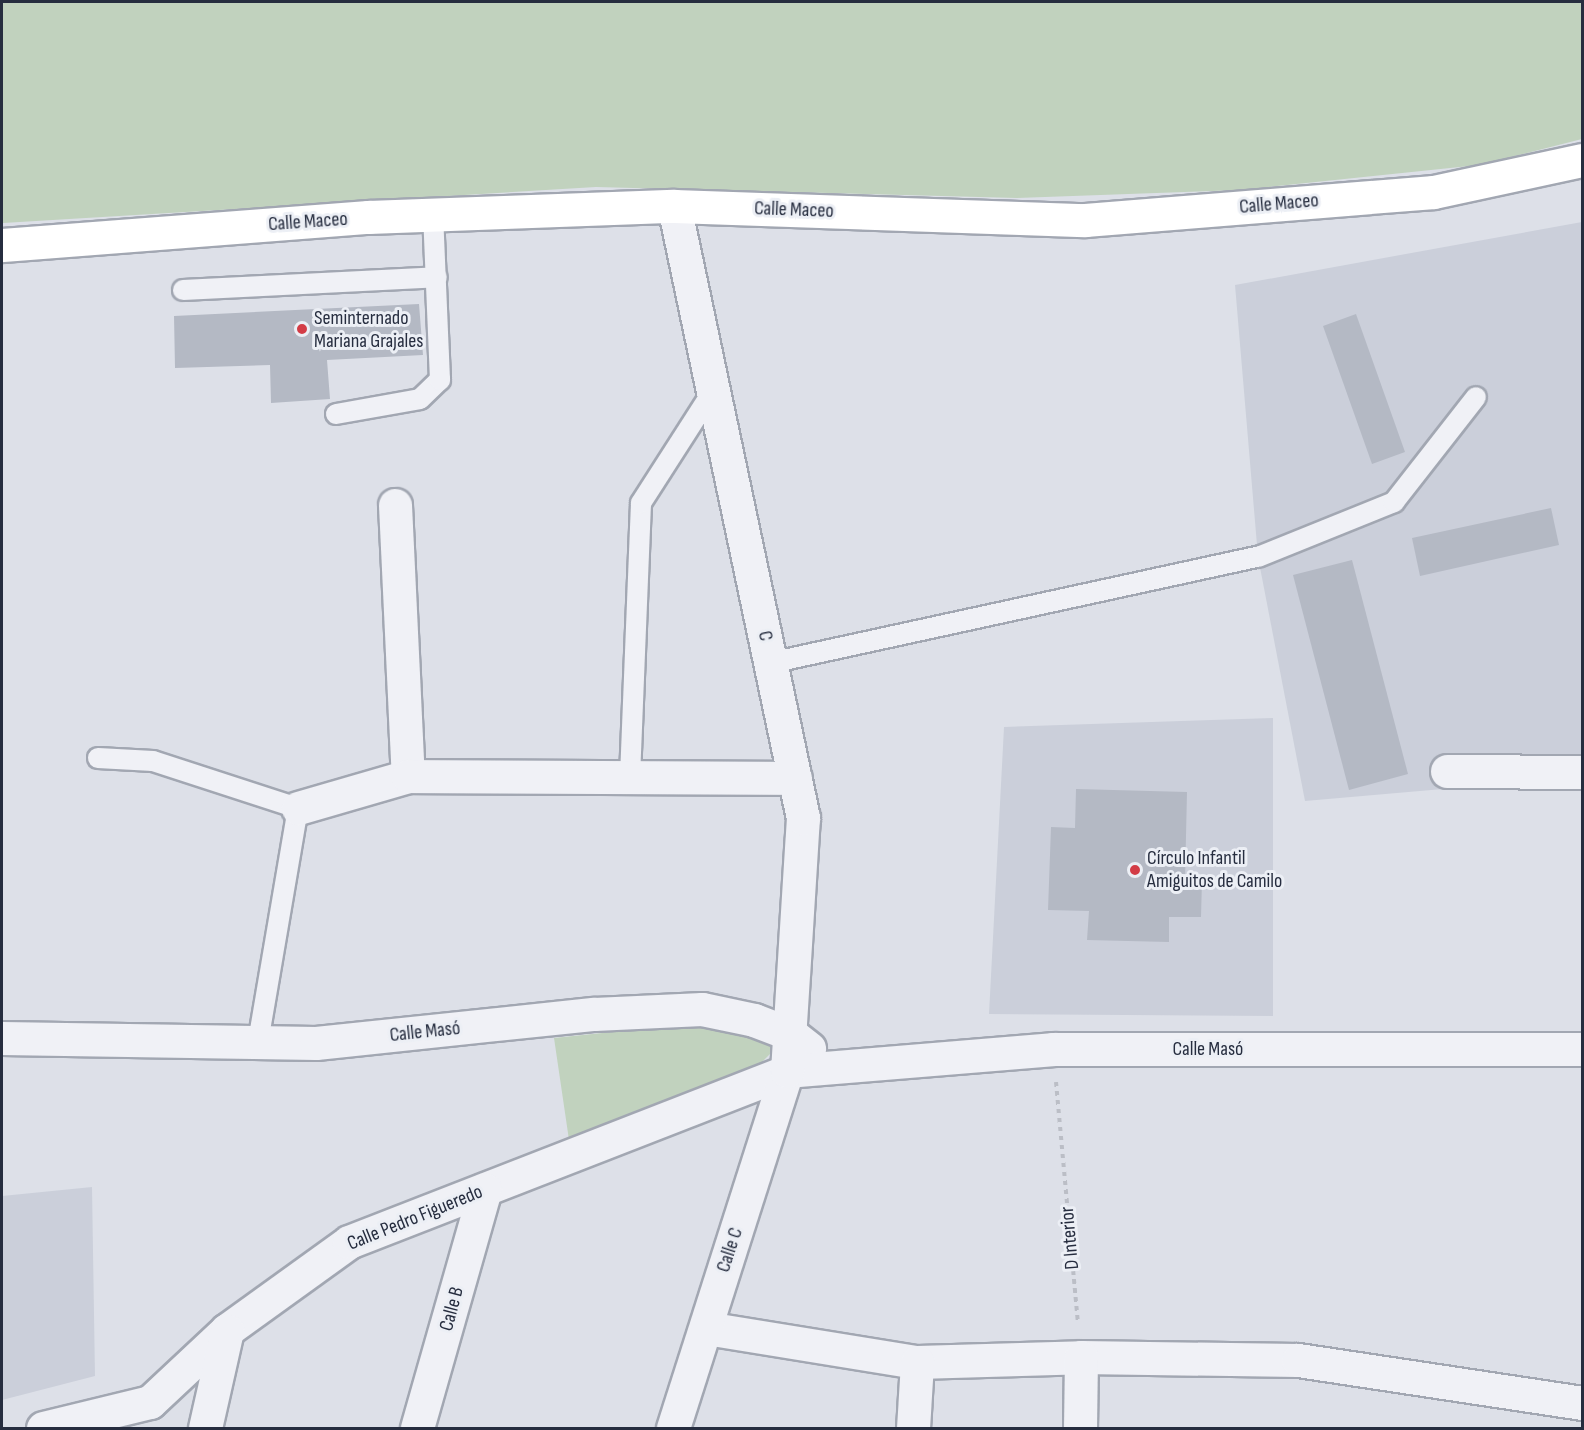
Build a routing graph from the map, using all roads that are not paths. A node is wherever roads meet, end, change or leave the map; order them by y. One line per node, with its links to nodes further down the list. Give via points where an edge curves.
1 (1582, 160): 2 (street, Calle Maceo, via 1434,192 1085,220)
2 (674, 206): 3 (street, Calle Maceo); 7 (street, C)
3 (433, 215): 4 (street, Calle Maceo); 5 (lane)
4 (2, 245)
5 (437, 277): 6 (lane); 9 (lane, via 440,380 420,399)
6 (183, 290)
7 (713, 391): 11 (street, C); 16 (lane, via 641,503)
8 (1476, 398): 11 (lane, via 1394,502 1258,557)
9 (336, 414)
10 (395, 505): 15 (street)
11 (770, 663): 17 (street, C)
12 (98, 758): 18 (lane, via 153,761)
13 (1446, 771): 14 (street)
14 (1582, 772)
15 (408, 776): 16 (street); 18 (street)
16 (630, 777): 17 (street)
17 (795, 778): 19 (street, C, via 803,818)
18 (298, 808): 21 (lane)
19 (791, 1034): 21 (street, Calle Masó, via 702,1009 594,1014 316,1043); 23 (street, Calle Masó); 24 (street, C)
20 (2, 1038): 21 (street, Calle Masó)
21 (258, 1042)
22 (1582, 1049): 23 (street, Calle Masó, via 1053,1049)
23 (834, 1067): 24 (street, Calle Masó)
24 (787, 1071): 25 (street, Calle Pedro Figueredo); 26 (street, Calle C)
25 (485, 1189): 27 (street, Calle Pedro Figueredo, via 349,1242); 33 (street, Calle B)
26 (705, 1328): 29 (street); 34 (street, Calle C)
27 (227, 1330): 31 (street, Calle Pedro Figueredo, via 150,1402); 32 (street)
28 (1081, 1357): 29 (street); 30 (street, via 1299,1359); 36 (street)
29 (917, 1362): 35 (street)
30 (1582, 1403)
31 (43, 1428)
32 (205, 1428)
33 (417, 1428)
34 (673, 1428)
35 (913, 1428)
36 (1080, 1428)

